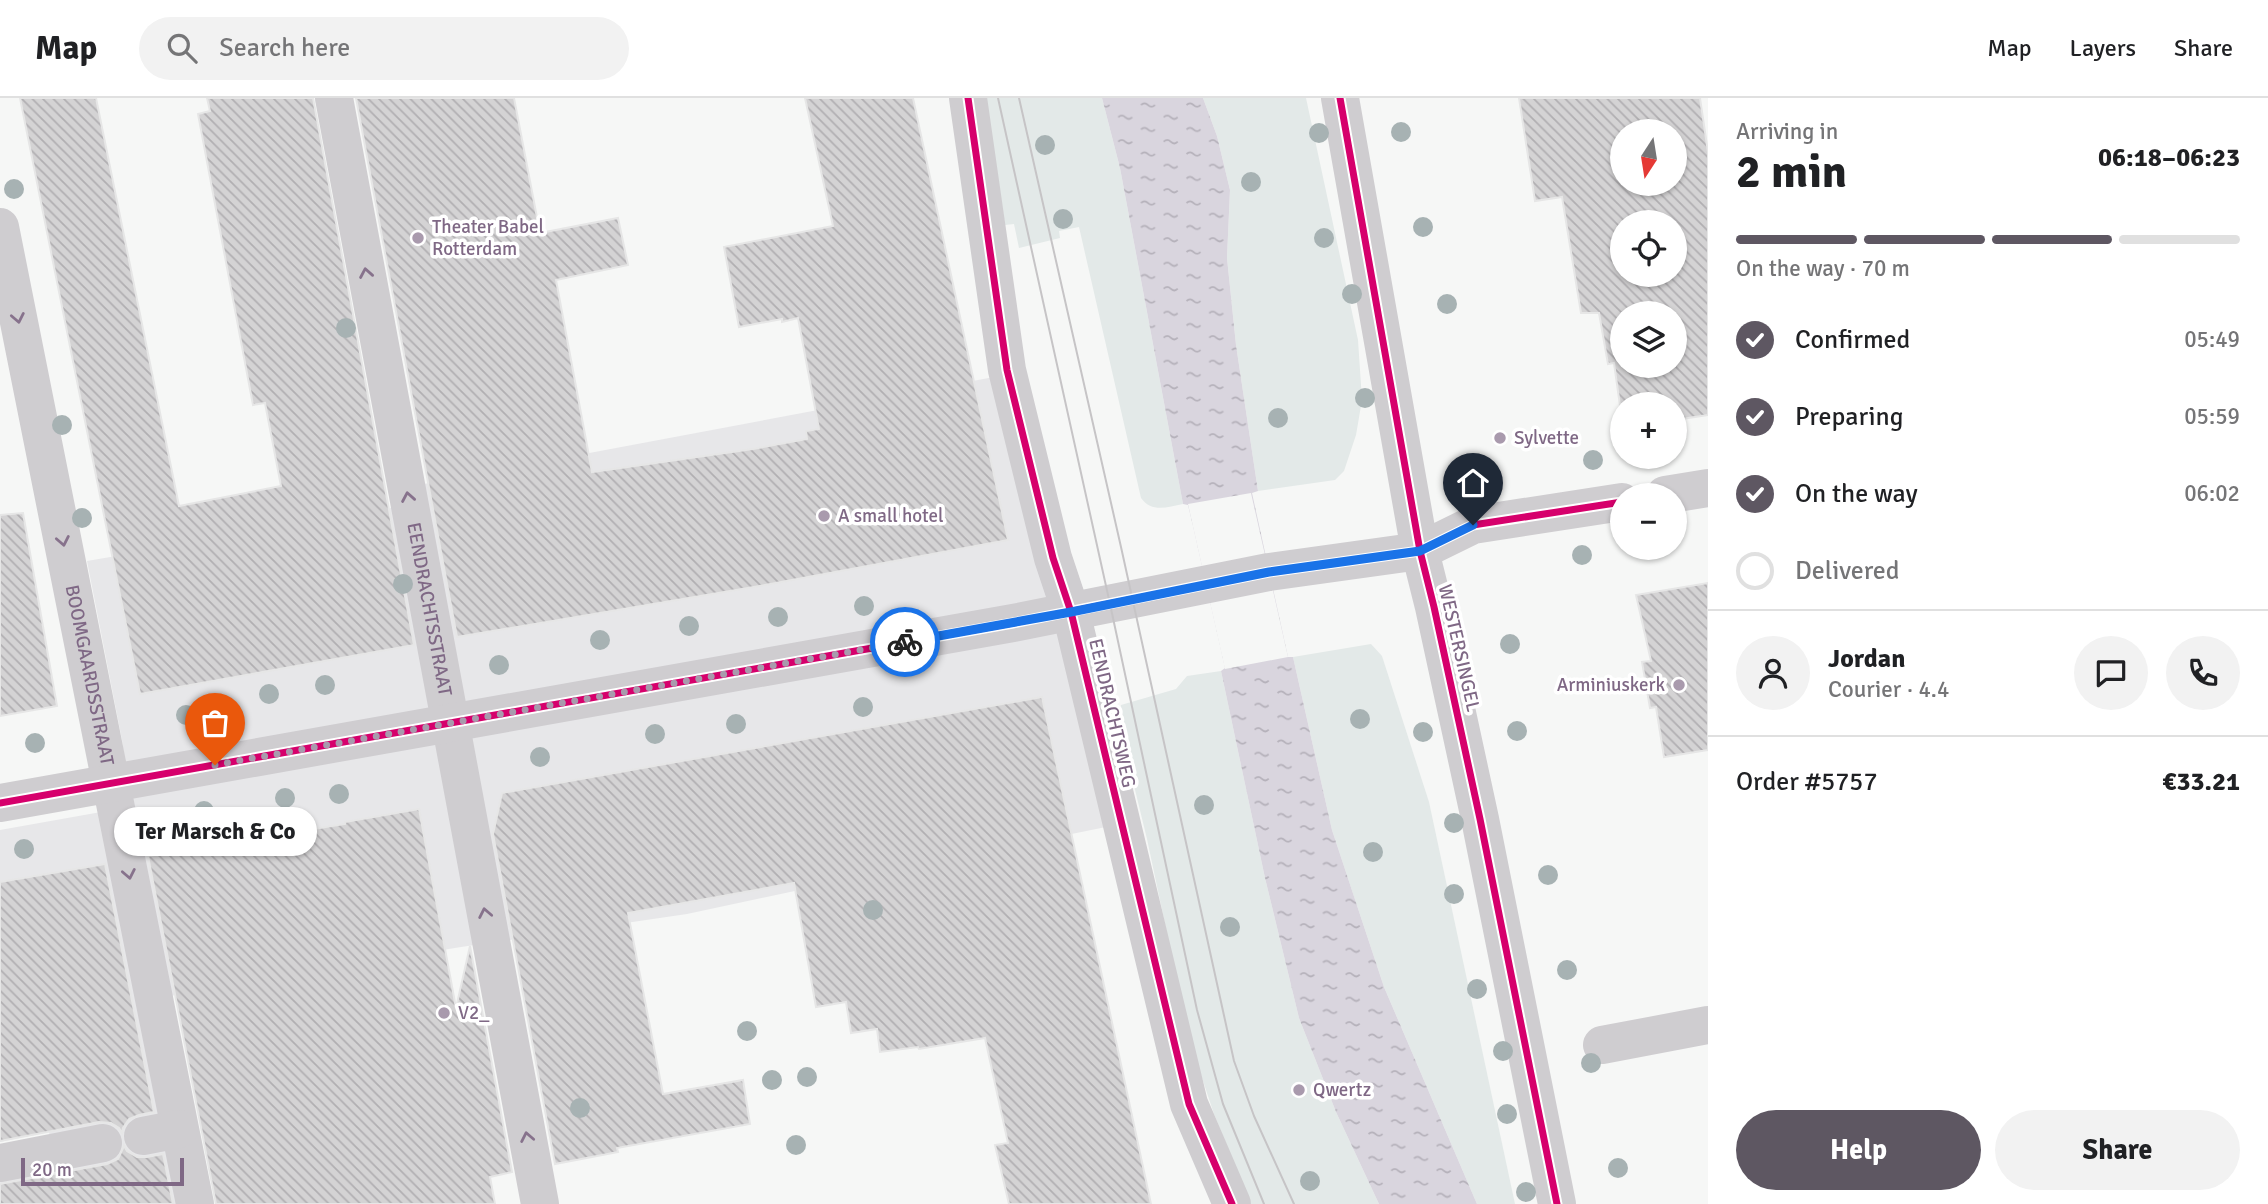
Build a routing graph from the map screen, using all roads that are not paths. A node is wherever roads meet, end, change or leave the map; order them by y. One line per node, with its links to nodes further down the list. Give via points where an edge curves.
1 (334, 98): 10 (street, EENDRACHTSSTRAAT, one-way to 1)
2 (968, 98): 9 (street, EENDRACHTSWEG, via 1007,370 1053,558)
3 (1340, 98): 8 (street, WESTERSINGEL)
4 (0, 228): 11 (street, BOOMGAARDSSTRAAT, one-way to 11)
5 (1708, 488): 6 (street)
6 (1687, 491)
7 (1610, 504): 8 (street, via 1473,525)
8 (1420, 551): 9 (street, via 1269,572); 20 (street, WESTERSINGEL, via 1480,819)
9 (1071, 612): 10 (street); 19 (street, EENDRACHTSWEG, via 1189,1104)
10 (449, 723): 11 (street); 18 (street, EENDRACHTSSTRAAT, one-way to 10)
11 (111, 783): 12 (street); 17 (street, BOOMGAARDSSTRAAT, one-way to 17, via 161,1132)
12 (0, 803)
13 (1708, 1025): 14 (street)
14 (1602, 1045)
15 (89, 1154): 16 (street)
16 (0, 1163)
17 (195, 1204)
18 (540, 1204)
19 (1232, 1204)
20 (1557, 1204)

